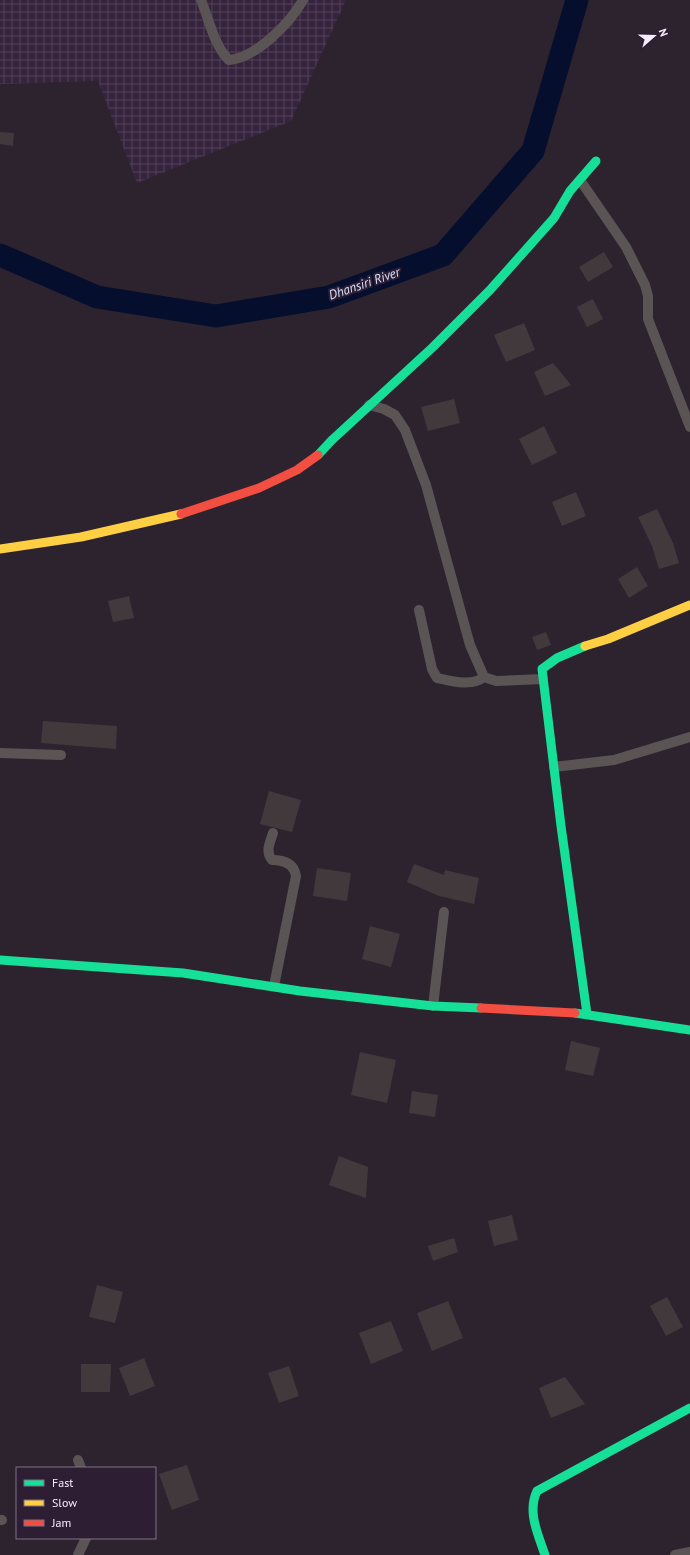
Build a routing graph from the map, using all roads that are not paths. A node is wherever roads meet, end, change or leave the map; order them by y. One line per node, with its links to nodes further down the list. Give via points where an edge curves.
1 (201, 0): 2 (street, via 224,55 229,60 240,59 255,52 295,14)
2 (302, 0)
3 (596, 162): 4 (street)
4 (580, 180): 5 (street, via 570,191 554,218 490,290 433,347); 6 (street, via 626,247 645,285 648,296 648,319)
5 (369, 405): 7 (street, via 316,458 259,488 176,516 81,537); 10 (street, via 395,415 405,430 426,485 470,645)
6 (690, 428)
7 (0, 549)
8 (690, 605): 11 (street, via 606,640 559,655 542,669)
9 (419, 610): 10 (street, via 432,669 437,678 472,682)
10 (484, 677): 11 (street, via 496,681)
11 (543, 680): 15 (street)
12 (690, 737): 15 (street, via 614,760)
13 (0, 753): 14 (street)
14 (61, 755)
15 (554, 767): 21 (street)
16 (273, 833): 19 (street, via 268,855 272,860 292,865 296,876)
17 (444, 912): 20 (street)
18 (0, 960): 19 (street, via 183,973)
19 (274, 986): 20 (street)
20 (433, 1006): 21 (street)
21 (587, 1014): 22 (street)
22 (690, 1030)
23 (690, 1408): 27 (street, via 537,1491 532,1501 533,1518)
24 (86, 1539): 26 (street)
25 (690, 1552): 28 (street)
26 (78, 1555)
27 (545, 1555)
28 (676, 1555)

